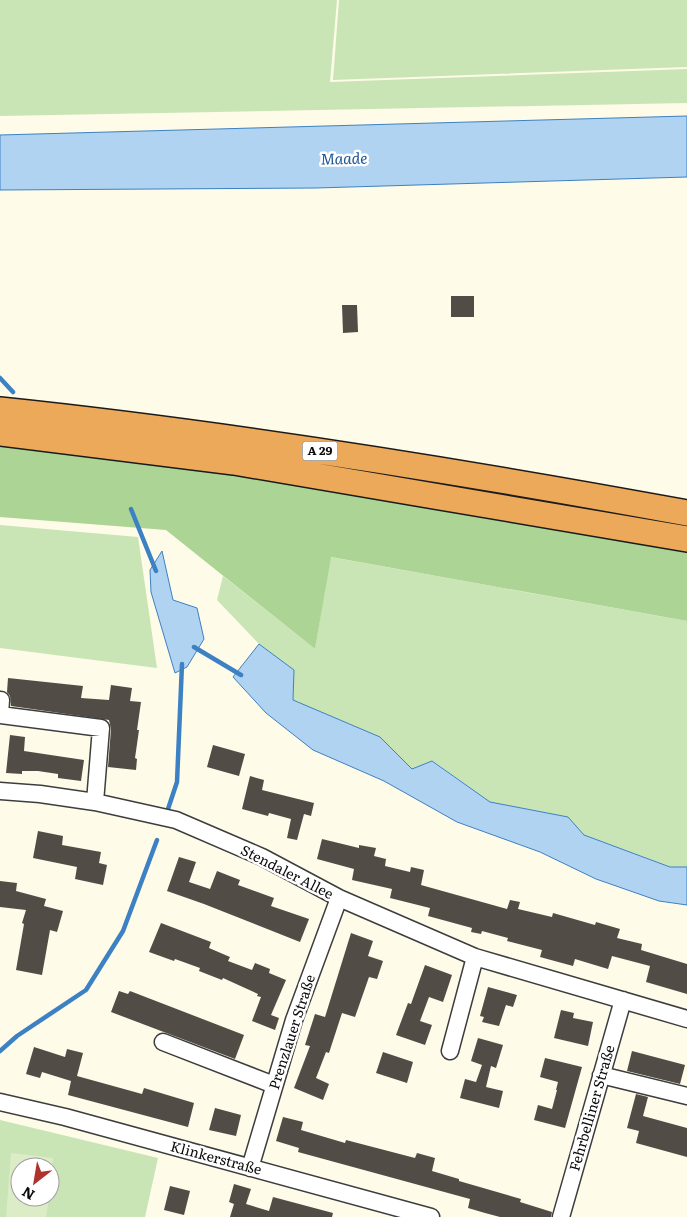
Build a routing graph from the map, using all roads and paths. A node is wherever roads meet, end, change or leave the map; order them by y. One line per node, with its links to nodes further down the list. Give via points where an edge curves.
1 (0, 410): 3 (highway, A 29, via 234,438)
2 (0, 433): 4 (highway, A 29, via 234,462)
3 (687, 513)
4 (687, 539)
5 (0, 700): 7 (street, via 0,715 101,728)
6 (0, 791): 7 (street, Stendaler Allee)
7 (95, 802): 8 (street, Stendaler Allee, via 176,820 262,857)
8 (339, 898): 9 (street, Stendaler Allee); 15 (street, Prenzlauer Straße)
9 (475, 956): 10 (street, Stendaler Allee); 13 (street)
10 (623, 1000): 11 (street, Stendaler Allee); 14 (street, Fehrbelliner Straße)
11 (687, 1019)
12 (163, 1042): 15 (street)
13 (450, 1051)
14 (602, 1075): 16 (street); 21 (street, Fehrbelliner Straße)
15 (274, 1085): 18 (street, Prenzlauer Straße)
16 (687, 1096)
17 (0, 1102): 18 (street, Klinkerstraße)
18 (250, 1168): 19 (street, Klinkerstraße)
19 (411, 1214): 20 (street, Klinkerstraße)
20 (431, 1217)
21 (561, 1217)

